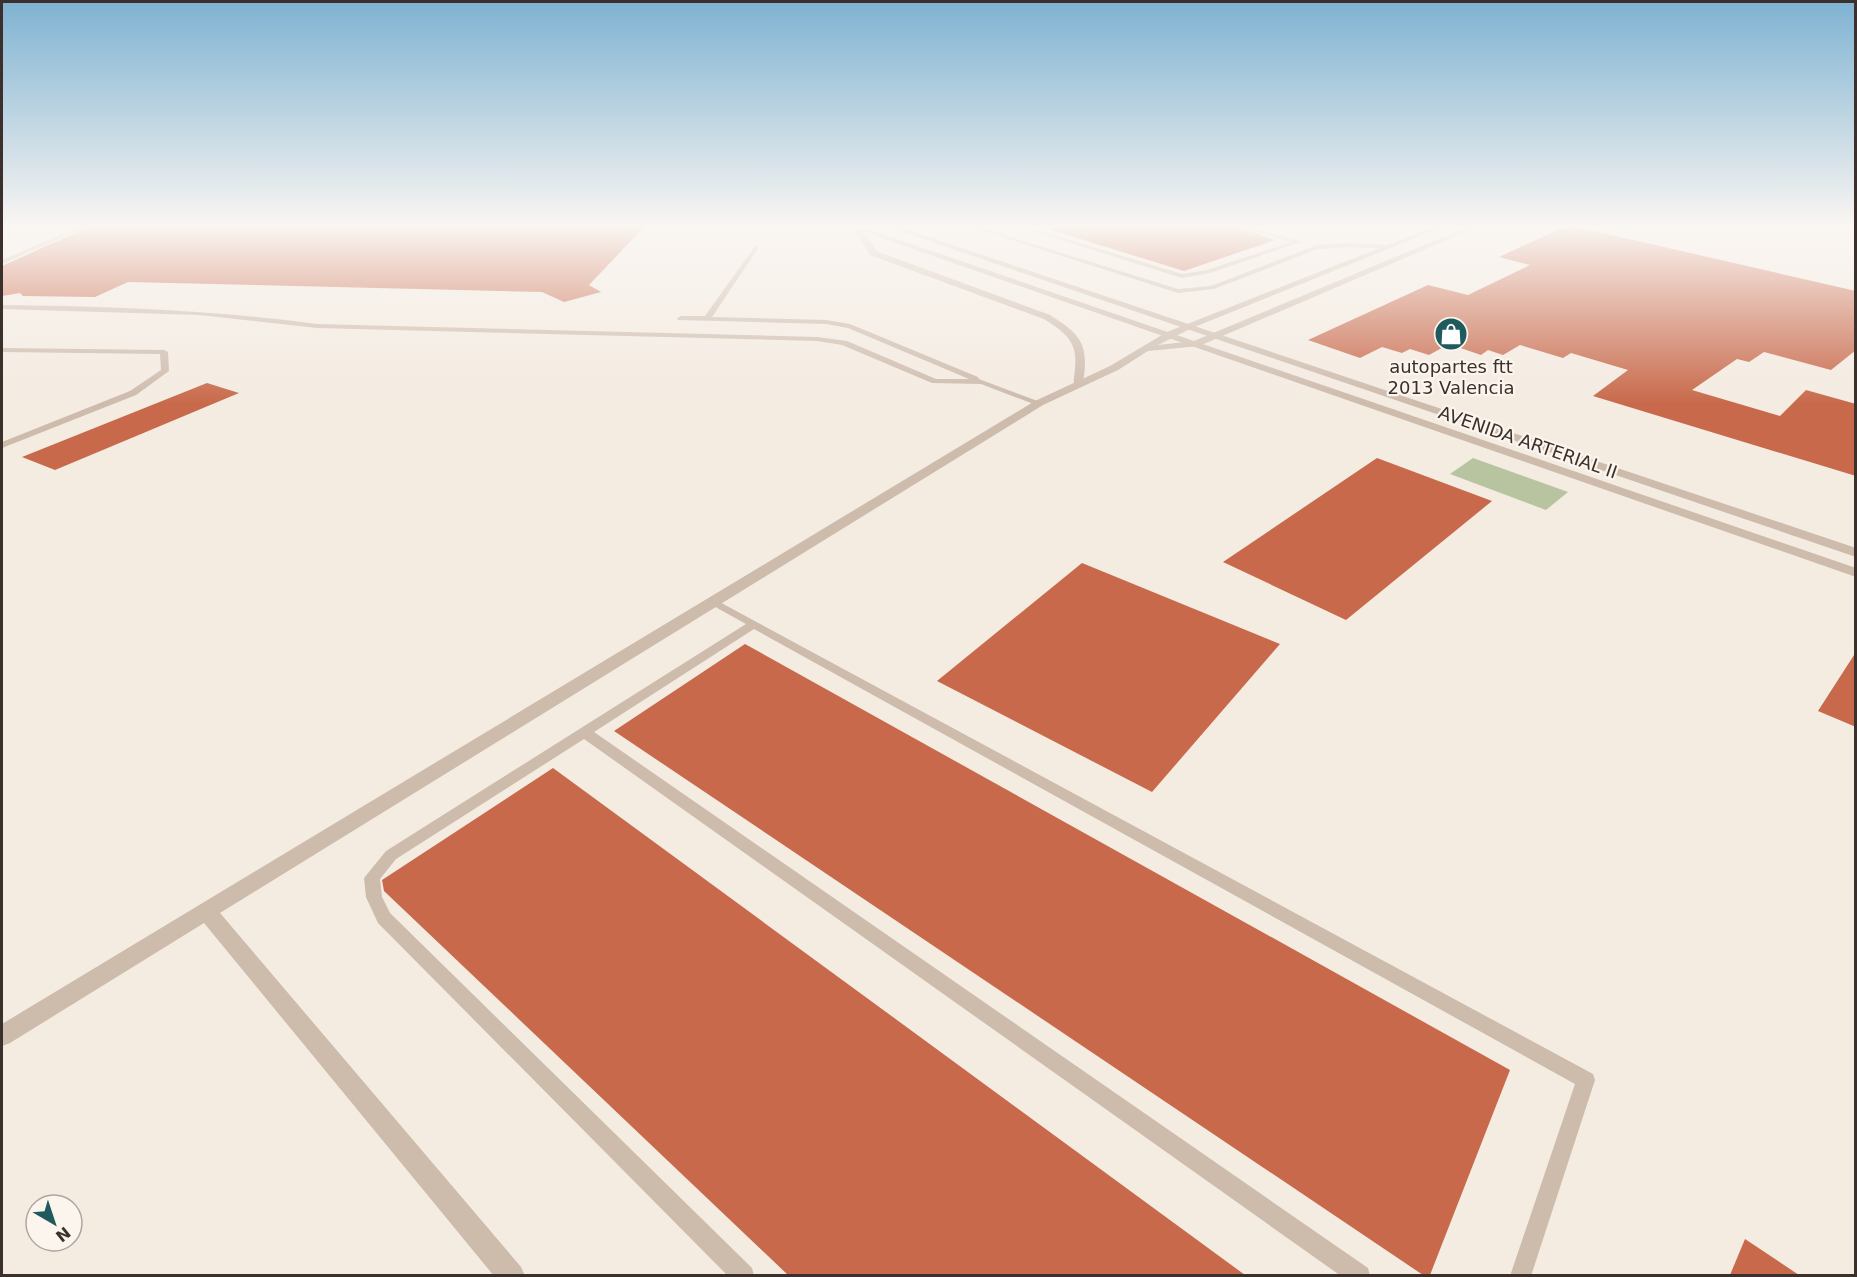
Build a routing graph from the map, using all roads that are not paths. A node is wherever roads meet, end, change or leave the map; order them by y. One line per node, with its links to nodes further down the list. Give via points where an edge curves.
1 (730, 285): 11 (lane)
2 (959, 285): 19 (street, via 1047,317 1067,330 1080,344)
3 (1025, 285): 13 (street, AVENIDA ARTERIAL II)
4 (1065, 285): 12 (street, AVENIDA ARTERIAL II)
5 (1158, 285): 6 (lane, via 1178,291)
6 (1221, 285)
7 (1293, 285): 12 (street)
8 (1336, 285): 14 (street)
9 (2, 307): 18 (lane, via 131,309 271,318 317,326 817,339 844,344 935,381)
10 (681, 318): 11 (lane)
11 (707, 319): 18 (lane, via 850,326)
12 (1189, 326): 13 (street); 14 (street, AVENIDA ARTERIAL II)
13 (1170, 334): 15 (street, AVENIDA ARTERIAL II); 17 (street)
14 (1215, 335): 15 (street); 22 (street, AVENIDA ARTERIAL II)
15 (1196, 344): 17 (street); 23 (street, AVENIDA ARTERIAL II)
16 (2, 350): 21 (lane, via 164,352 165,371 134,393)
17 (1144, 350): 19 (street)
18 (982, 382): 20 (lane)
19 (1078, 383): 20 (street)
20 (1039, 403): 24 (street)
21 (2, 445)
22 (1856, 553)
23 (1856, 573)
24 (714, 602): 25 (lane); 27 (street)
25 (754, 624): 26 (lane); 32 (lane, via 1586,1080)
26 (584, 732): 30 (lane, via 391,855 372,878 374,897 384,918); 31 (lane)
27 (207, 912): 28 (street); 29 (street)
28 (2, 1036)
29 (512, 1275)
30 (744, 1275)
31 (1360, 1275)
32 (1520, 1275)

